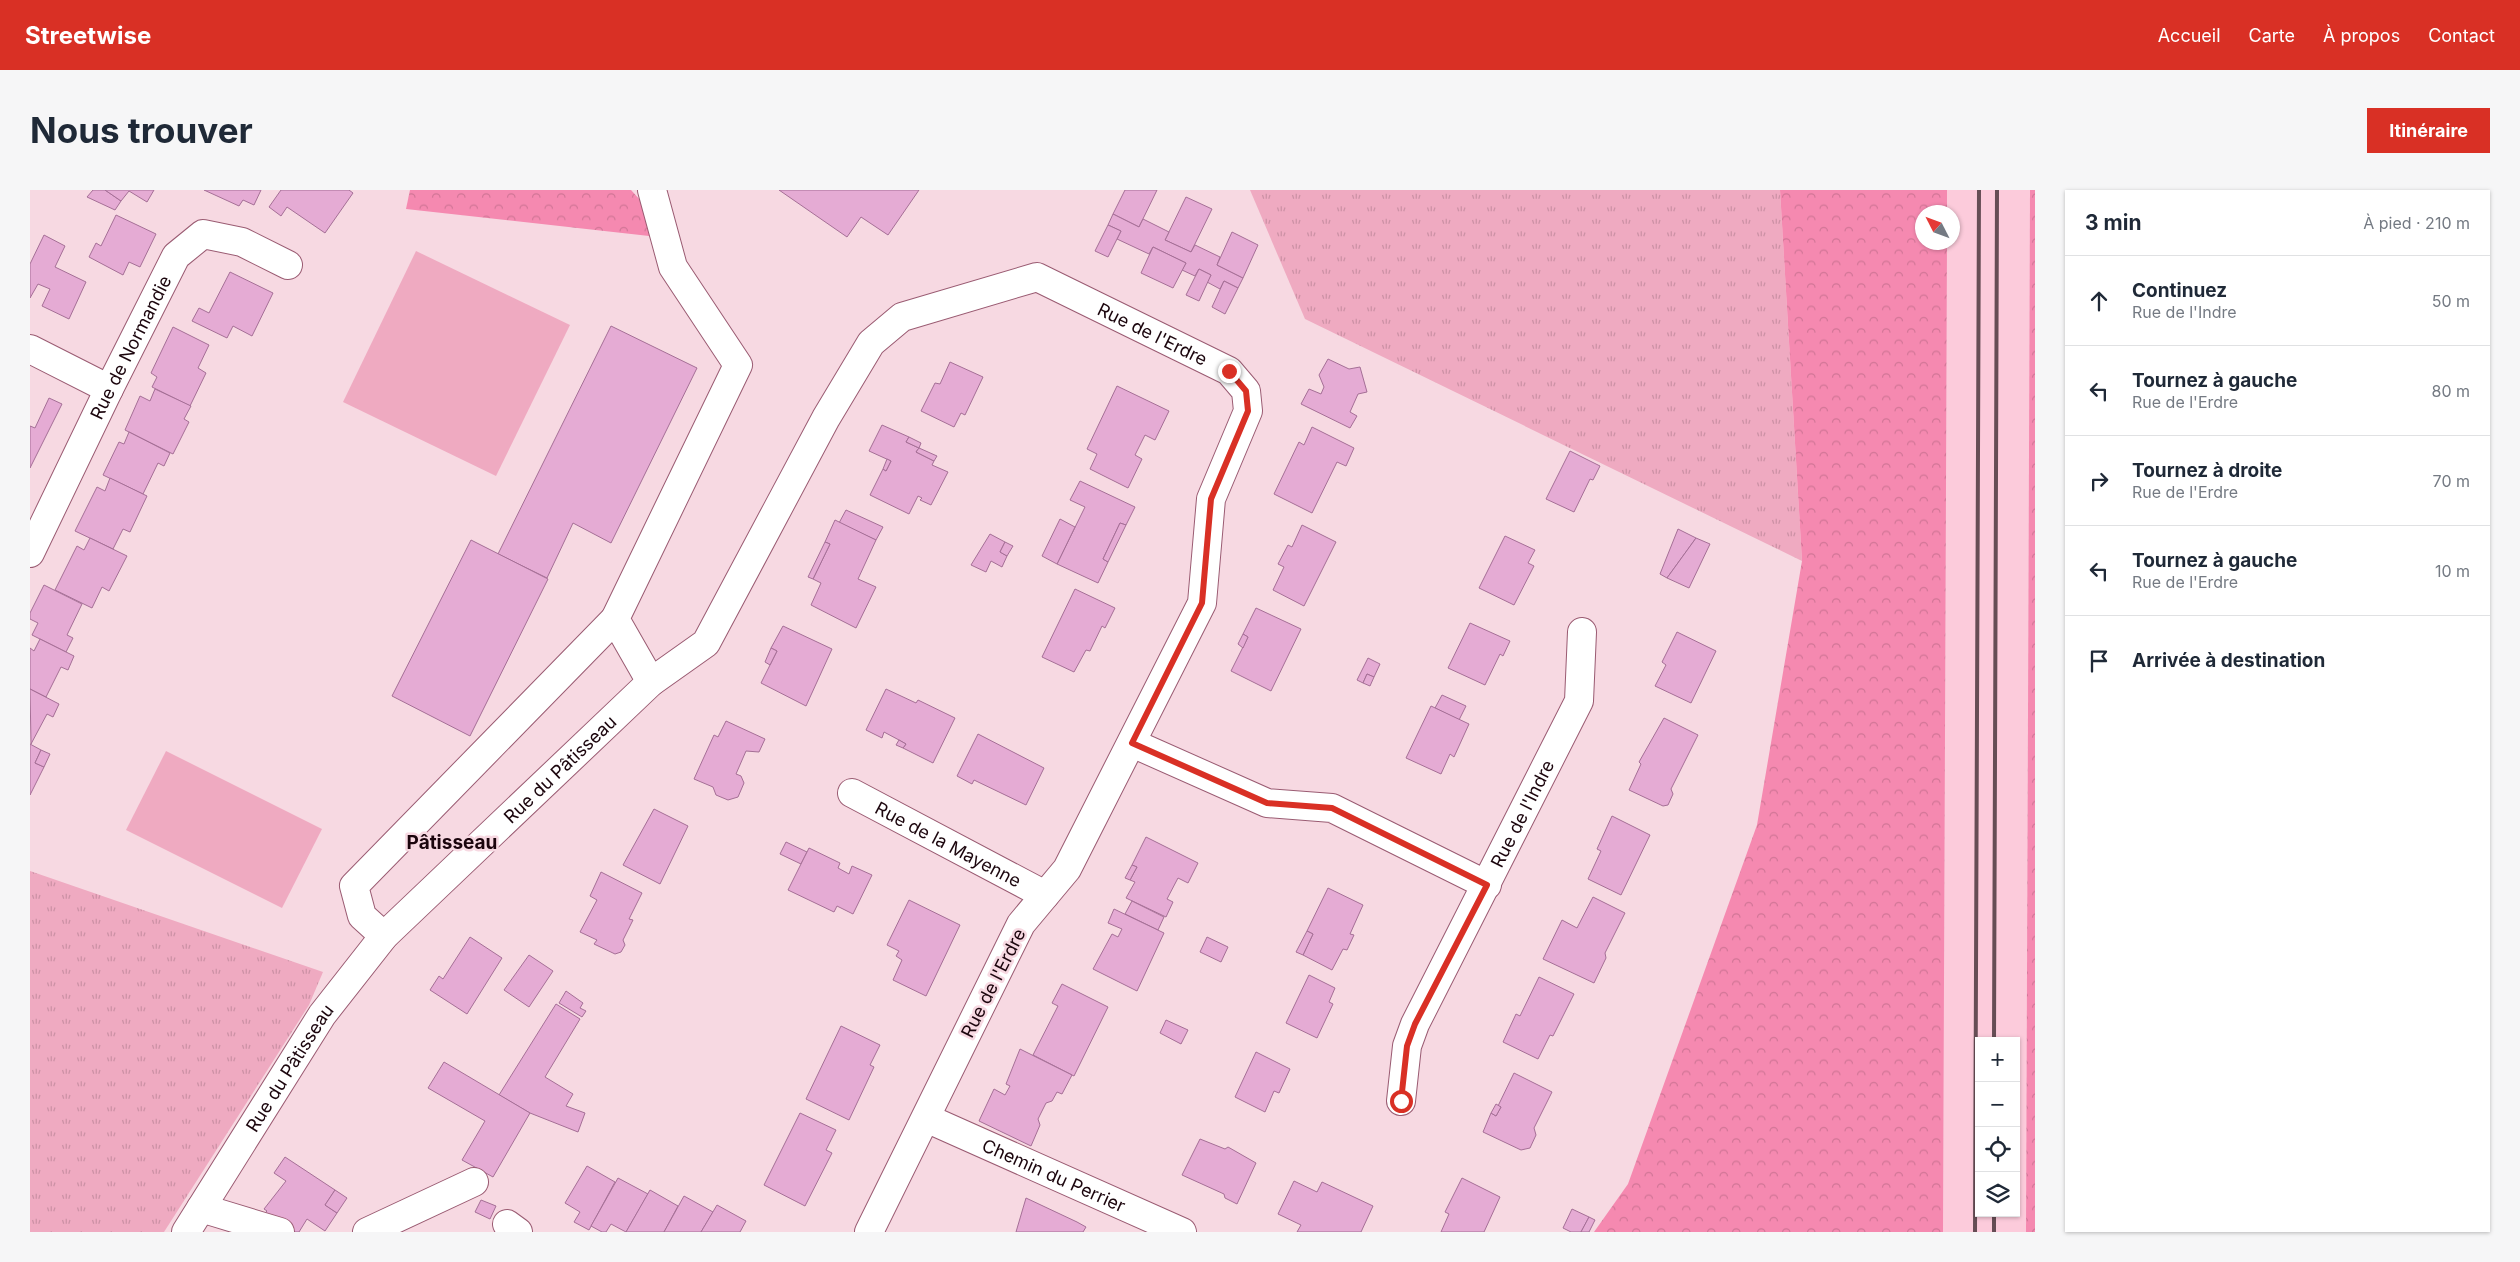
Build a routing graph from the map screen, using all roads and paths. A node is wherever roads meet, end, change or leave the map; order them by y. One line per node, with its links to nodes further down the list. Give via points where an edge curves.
1 (652, 190): 7 (street, via 673,267 738,365)
2 (288, 264): 4 (street, Rue de Normandie, via 242,242 203,234 176,256)
3 (30, 350): 4 (street)
4 (108, 389): 6 (street, Rue de Normandie)
5 (826, 418): 9 (street, Rue du Pâtisseau, via 706,642); 10 (street, Rue de l'Erdre, via 871,343 902,317 1037,276 1229,371 1246,391 1248,411 1211,499 1202,603)
6 (30, 553)
7 (616, 619): 9 (street); 14 (street, via 354,886 362,916)
8 (1582, 632): 12 (street, Rue de l'Indre, via 1579,701)
9 (651, 682): 14 (street, Rue du Pâtisseau)
10 (1132, 743): 12 (street, via 1267,803 1332,808); 13 (street, Rue de l'Erdre, via 1067,869)
11 (852, 793): 13 (street, Rue de la Mayenne)
12 (1487, 885): 15 (street, Rue de l'Indre, via 1415,1024 1407,1046)
13 (1045, 895): 16 (street, Rue de l'Erdre, via 1021,924)
14 (384, 936): 18 (street, Rue du Pâtisseau, via 322,1015)
15 (1401, 1101)
16 (926, 1118): 22 (street, Rue de l'Erdre); 23 (street, Chemin du Perrier)
17 (474, 1182): 21 (street)
18 (202, 1208): 19 (street, Rue du Pâtisseau); 20 (street)
19 (186, 1232)
20 (280, 1232)
21 (367, 1232)
22 (869, 1232)
23 (1182, 1232)

